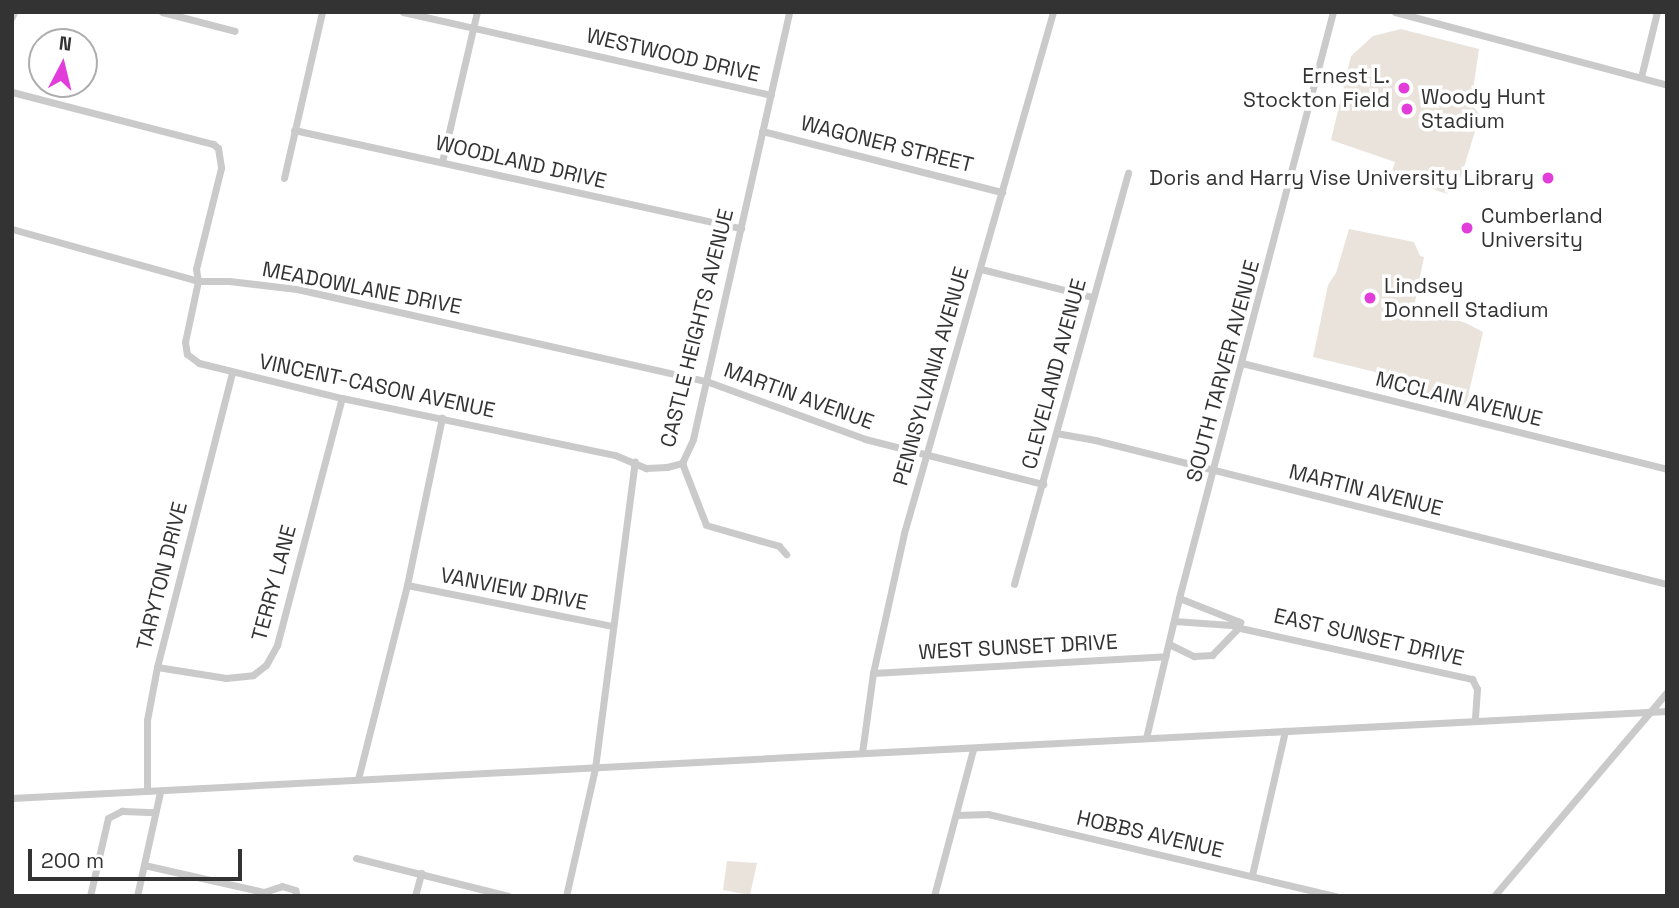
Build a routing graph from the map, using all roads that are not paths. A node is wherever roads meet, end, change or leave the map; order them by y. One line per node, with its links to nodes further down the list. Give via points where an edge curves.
1 (162, 12): 10 (street)
2 (322, 12): 17 (street)
3 (403, 12): 11 (street, WESTWOOD DRIVE)
4 (477, 12): 11 (street)
5 (789, 12): 16 (street, CASTLE HEIGHTS AVENUE)
6 (1052, 12): 22 (street, PENNSYLVANIA AVENUE)
7 (1334, 12): 28 (street, SOUTH TARVER AVENUE)
8 (1395, 12): 13 (street)
9 (1657, 12): 13 (street)
10 (173, 14): 12 (street)
11 (473, 28): 16 (street, WESTWOOD DRIVE); 19 (street)
12 (235, 31)
13 (1640, 77): 14 (street)
14 (1667, 85)
15 (12, 92): 26 (street, via 218,148 221,168 196,269)
16 (771, 95): 18 (street, CASTLE HEIGHTS AVENUE)
17 (294, 130): 19 (street, WOODLAND DRIVE); 21 (street)
18 (762, 131): 22 (street, WAGONER STREET); 23 (street, CASTLE HEIGHTS AVENUE)
19 (442, 162): 23 (street, WOODLAND DRIVE)
20 (1128, 173): 27 (street, CLEVELAND AVENUE)
21 (284, 178)
22 (1003, 192): 25 (street, PENNSYLVANIA AVENUE)
23 (741, 228): 30 (street, CASTLE HEIGHTS AVENUE)
24 (12, 229): 26 (street, MEADOWLANE DRIVE)
25 (981, 269): 27 (street); 34 (street, PENNSYLVANIA AVENUE)
26 (198, 281): 29 (street, VINCENT-CASON AVENUE, via 186,349 199,363); 30 (street, MEADOWLANE DRIVE, via 297,289)
27 (1092, 297): 33 (street, CLEVELAND AVENUE)
28 (1242, 363): 37 (street, MCCLAIN AVENUE); 38 (street, SOUTH TARVER AVENUE)
29 (232, 373): 31 (street, VINCENT-CASON AVENUE); 50 (street, TARYTON DRIVE)
30 (706, 381): 34 (street, MARTIN AVENUE, via 846,433); 36 (street, CASTLE HEIGHTS AVENUE, via 693,439)
31 (342, 398): 32 (street, VINCENT-CASON AVENUE); 50 (street, TERRY LANE, via 277,645 267,665 253,675 226,678)
32 (442, 418): 35 (street, VINCENT-CASON AVENUE); 43 (street, VANVIEW DRIVE)
33 (1056, 433): 38 (street, MARTIN AVENUE); 39 (street, CLEVELAND AVENUE)
34 (926, 456): 39 (street, MARTIN AVENUE); 51 (street, PENNSYLVANIA AVENUE)
35 (635, 462): 36 (street, CASTLE HEIGHTS AVENUE, via 656,468); 47 (street, CASTLE HEIGHTS AVENUE)
36 (682, 463): 40 (street, via 706,525 779,546)
37 (1667, 469)
38 (1215, 470): 42 (street, MARTIN AVENUE); 44 (street, SOUTH TARVER AVENUE)
39 (1043, 484): 41 (street, CLEVELAND AVENUE)
40 (786, 554)
41 (1014, 584)
42 (1667, 584)
43 (407, 585): 47 (street, VANVIEW DRIVE); 61 (street, VANVIEW DRIVE)
44 (1180, 598): 45 (street, SOUTH TARVER AVENUE); 46 (street, EAST SUNSET DRIVE)
45 (1174, 621): 46 (street, EAST SUNSET DRIVE); 48 (street, SOUTH TARVER AVENUE)
46 (1237, 625): 48 (street, via 1212,655 1194,656); 55 (street, EAST SUNSET DRIVE, via 1472,679 1477,689)
47 (613, 626): 60 (street, CASTLE HEIGHTS AVENUE)
48 (1168, 644): 49 (street, SOUTH TARVER AVENUE)
49 (1166, 656): 51 (street, WEST SUNSET DRIVE); 57 (street, SOUTH TARVER AVENUE)
50 (157, 667): 62 (street, TARYTON DRIVE, via 147,720)
51 (873, 673): 59 (street, PENNSYLVANIA AVENUE)
52 (1667, 692): 54 (street)
53 (1667, 711): 54 (street)
54 (1653, 712): 55 (street); 80 (street)
55 (1475, 720): 56 (street)
56 (1285, 731): 57 (street); 70 (street)
57 (1146, 738): 58 (street)
58 (973, 749): 59 (street); 66 (street)
59 (862, 753): 60 (street)
60 (595, 768): 61 (street); 77 (street, CASTLE HEIGHTS AVENUE)
61 (358, 779): 63 (street)
62 (147, 791): 63 (street); 64 (street)
63 (160, 792): 65 (street)
64 (12, 798)
65 (155, 812): 68 (street); 72 (street, via 122,811 108,818)
66 (956, 815): 70 (street, HOBBS AVENUE, via 988,814); 78 (street)
67 (356, 858): 69 (street)
68 (144, 865): 71 (street); 73 (street)
69 (421, 873): 75 (street); 76 (street)
70 (1252, 875): 79 (street, HOBBS AVENUE)
71 (266, 894): 74 (street, via 282,886 295,890)
72 (90, 896)
73 (137, 896)
74 (297, 896)
75 (415, 896)
76 (508, 896)
77 (566, 896)
78 (934, 896)
79 (1336, 896)
80 (1494, 896)

